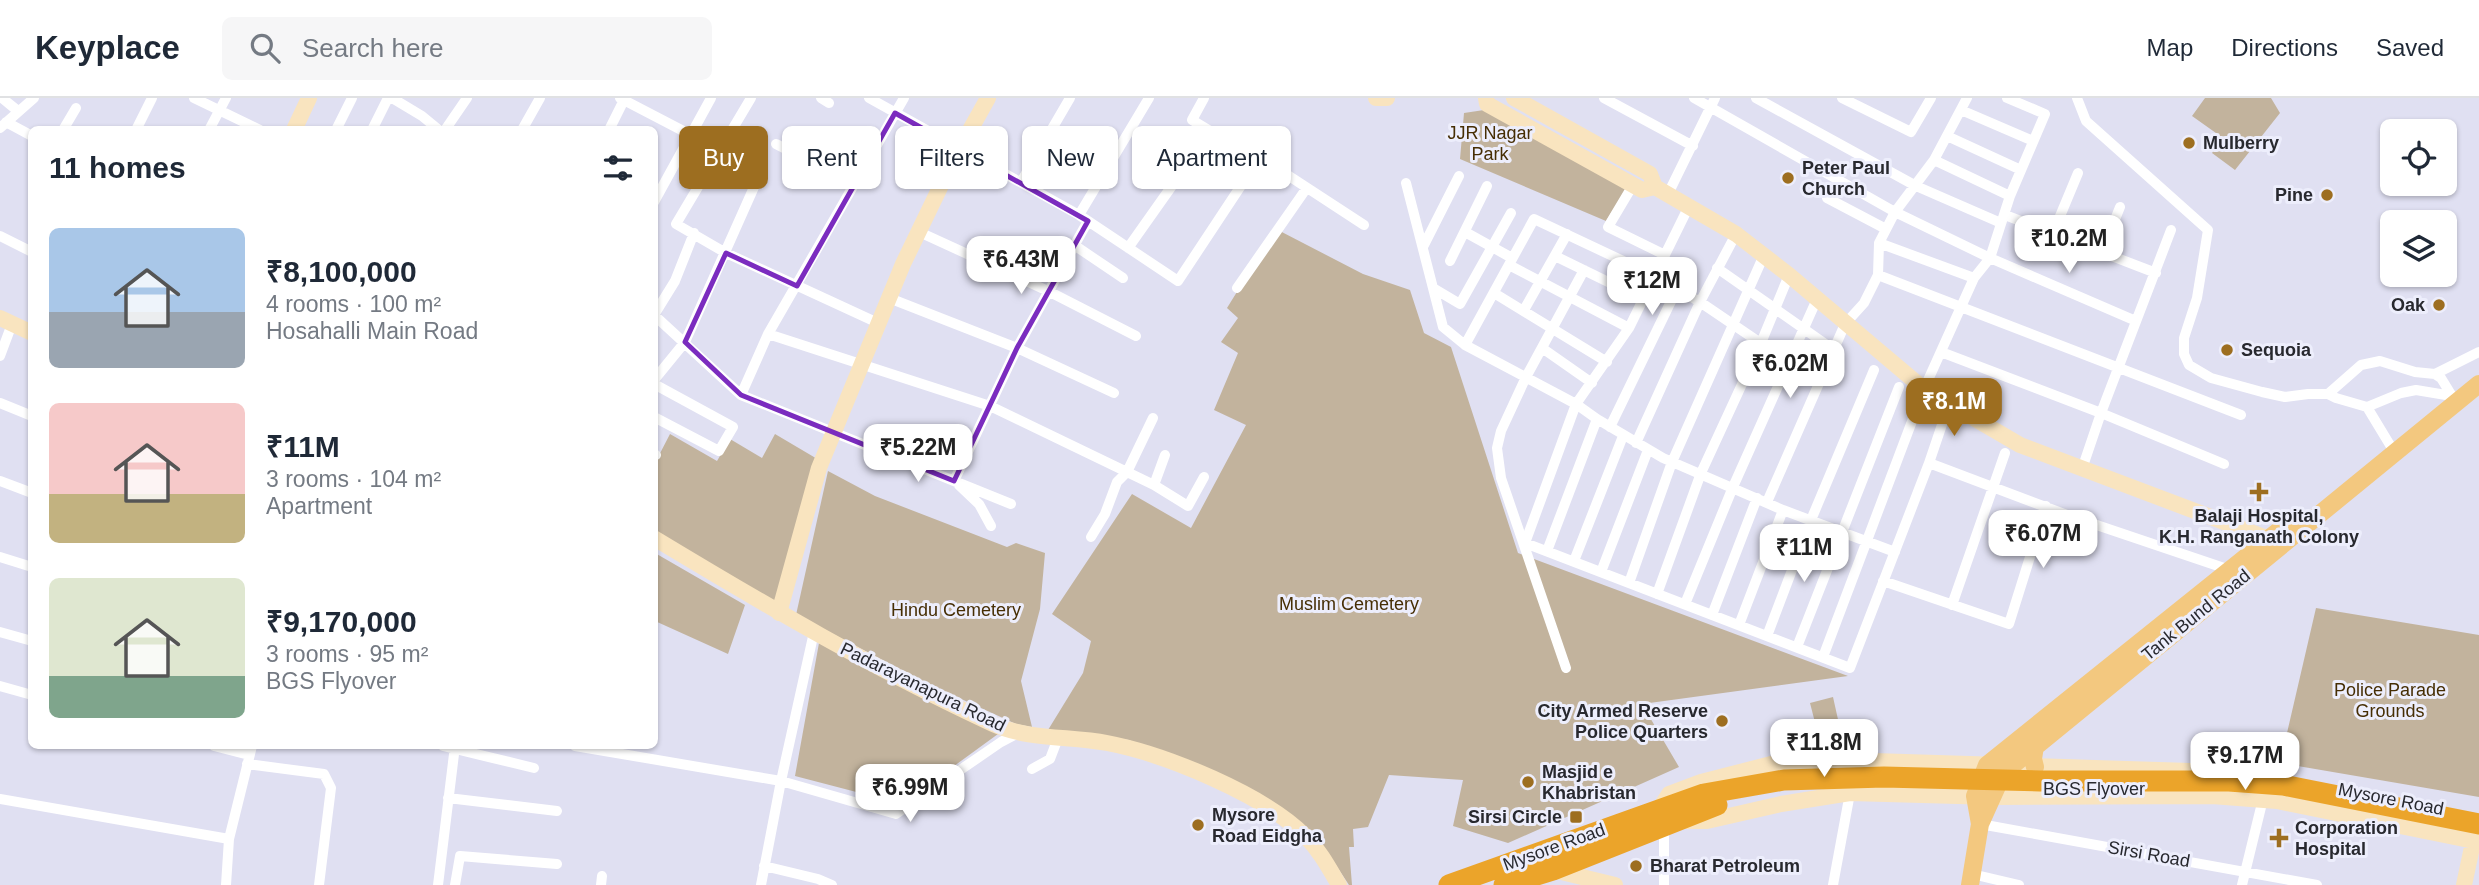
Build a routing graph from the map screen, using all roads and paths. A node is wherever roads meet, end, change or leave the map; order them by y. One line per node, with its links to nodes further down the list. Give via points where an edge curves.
1 (2, 98): 38 (street)
2 (34, 98): 38 (street)
3 (152, 98): 43 (street)
4 (194, 98): 39 (street)
5 (226, 98): 39 (street)
6 (309, 98): 46 (street)
7 (352, 98): 47 (street)
8 (390, 98): 48 (street); 49 (street)
9 (467, 98): 50 (street)
10 (540, 98): 51 (street)
11 (711, 98): 53 (street)
12 (751, 98): 99 (street, via 676,224)
13 (869, 98): 40 (street)
14 (904, 98): 40 (street)
15 (988, 98): 55 (street)
16 (1070, 98): 73 (street)
17 (1149, 98): 92 (street)
18 (1204, 98): 56 (street, via 1192,120)
19 (1376, 98): 20 (street)
20 (1387, 98)
21 (1486, 98): 75 (street, via 1487,104)
22 (1514, 98): 67 (street)
23 (1604, 98): 63 (street)
24 (1694, 98): 34 (street)
25 (1756, 98): 76 (street)
26 (1842, 98): 36 (street)
27 (1873, 98): 36 (street)
28 (1931, 98): 36 (street, via 1911,132)
29 (1967, 98): 37 (street)
30 (2007, 98): 33 (street)
31 (2077, 98): 181 (street, via 2086,121 2208,230 2197,298 2184,338 2189,365 2211,378 2285,397)
32 (623, 99): 52 (street); 57 (street)
33 (2026, 102): 61 (street, via 2045,114)
34 (1713, 103): 63 (street); 90 (street)
35 (76, 108): 42 (street)
36 (1866, 110)
37 (1961, 110): 59 (street); 61 (street)
38 (18, 111): 41 (street)
39 (220, 111): 44 (street); 45 (street)
40 (895, 113): 54 (street); 60 (street)
41 (3, 125): 58 (street)
42 (65, 126)
43 (138, 126)
44 (211, 126)
45 (252, 126)
46 (296, 126)
47 (338, 126)
48 (374, 126)
49 (434, 126)
50 (448, 126)
51 (524, 126)
52 (611, 126)
53 (696, 126)
54 (919, 126)
55 (972, 126)
56 (1201, 126)
57 (679, 129)
58 (28, 134)
59 (1947, 136): 66 (street); 68 (street)
60 (881, 137)
61 (2034, 141): 68 (street)
62 (776, 144): 64 (street)
63 (1693, 146): 84 (street)
64 (782, 147)
65 (679, 157): 85 (street)
66 (1934, 160): 76 (street); 86 (street)
67 (1642, 169): 75 (street); 84 (street)
68 (2021, 170): 86 (street)
69 (2078, 173): 100 (street)
70 (1008, 174): 73 (street)
71 (1459, 176): 106 (street)
72 (1291, 178): 83 (street)
73 (1021, 181): 92 (street)
74 (1406, 183): 106 (street)
75 (1633, 185): 84 (street); 112 (street, via 1608,228)
76 (1916, 186): 90 (street); 93 (street)
77 (1487, 187): 98 (street)
78 (753, 189): 111 (street)
79 (851, 189): 127 (street)
80 (939, 189): 97 (street)
81 (1170, 189): 108 (street)
82 (1239, 189): 108 (street, via 1178,281)
83 (1307, 189): 94 (street); 128 (street)
84 (1661, 191): 88 (street)
85 (658, 195)
86 (2010, 196): 93 (street)
87 (1827, 198): 95 (street)
88 (1689, 206): 102 (street); 112 (street)
89 (2120, 207): 110 (street)
90 (1895, 212): 95 (street); 115 (street)
91 (1511, 213): 107 (street)
92 (1084, 218): 105 (street); 108 (street)
93 (2003, 219): 100 (street); 115 (street)
94 (1364, 225)
95 (1886, 229): 104 (street)
96 (2171, 230): 120 (street)
97 (917, 231): 132 (street); 135 (street)
98 (1465, 232): 107 (street); 116 (street)
99 (694, 233): 111 (street); 141 (street, via 675,281)
100 (2053, 233): 110 (street)
101 (1567, 234): 114 (street); 117 (street, via 1534,219); 123 (street)
102 (1736, 234): 113 (street); 118 (street)
103 (0, 236): 109 (street)
104 (1879, 243): 122 (street); 125 (street)
105 (1074, 245): 124 (street); 132 (street)
106 (1424, 245): 129 (street)
107 (1492, 247): 117 (street); 129 (street, via 1461,304)
108 (1128, 248)
109 (28, 250)
110 (2102, 252): 120 (street)
111 (726, 253): 127 (street); 155 (street)
112 (1665, 255): 123 (street)
113 (1764, 255): 121 (street); 131 (street)
114 (1555, 256): 119 (street); 126 (street)
115 (1990, 258): 125 (street); 145 (street)
116 (1450, 261)
117 (1511, 262): 126 (street); 133 (street)
118 (1717, 268): 131 (street); 138 (street)
119 (1584, 270): 134 (street); 136 (street)
120 (2156, 272): 145 (street)
121 (1789, 275): 137 (street); 140 (street)
122 (1878, 275): 139 (street); 148 (street, via 1864,303)
123 (1655, 276): 130 (street); 136 (street)
124 (1123, 278)
125 (1974, 278): 139 (street)
126 (1541, 282): 134 (street); 142 (street)
127 (797, 286): 146 (street); 153 (street)
128 (1237, 288)
129 (1433, 288): 157 (street, via 1443,327)
130 (1677, 289): 138 (street); 195 (street)
131 (1749, 289): 140 (street); 147 (street)
132 (1048, 291): 154 (street); 158 (street)
133 (1494, 293): 142 (street); 157 (street)
134 (1569, 297): 149 (street); 150 (street)
135 (889, 298): 146 (street); 158 (street)
136 (1643, 299): 150 (street)
137 (1817, 299): 148 (street); 151 (street)
138 (1700, 302): 147 (street); 198 (street)
139 (1961, 306): 161 (street); 167 (street)
140 (1775, 307): 151 (street); 156 (street)
141 (658, 309)
142 (1524, 310): 149 (street)
143 (658, 318): 155 (street)
144 (6, 321): 152 (street); 163 (street)
145 (2136, 321): 167 (street)
146 (878, 323): 166 (street)
147 (1734, 324): 156 (street); 203 (street)
148 (1846, 324): 160 (street); 178 (street)
149 (1552, 328): 159 (street); 164 (street)
150 (1629, 328): 164 (street)
151 (1804, 328): 160 (street); 165 (street)
152 (28, 331)
153 (768, 334): 166 (street); 180 (street)
154 (1136, 336)
155 (685, 342): 171 (street); 180 (street)
156 (1761, 343): 165 (street); 208 (street)
157 (1465, 345): 172 (street)
158 (1017, 348): 179 (street); 186 (street)
159 (1542, 348): 172 (street); 174 (street)
160 (1834, 351): 173 (street)
161 (1941, 352): 178 (street); 189 (street)
162 (2479, 352): 170 (street)
163 (0, 356)
164 (1607, 362): 174 (street)
165 (1790, 363): 173 (street); 214 (street)
166 (862, 365): 186 (street); 196 (street)
167 (2118, 367): 189 (street); 191 (street)
168 (1874, 370): 220 (street)
169 (2479, 371): 182 (main road)
170 (2435, 374): 181 (street, via 2381,361 2361,365); 182 (street)
171 (658, 377)
172 (1526, 377): 184 (street); 227 (street, via 1497,448 1501,478)
173 (1818, 382): 216 (street)
174 (1592, 383): 184 (street)
175 (658, 384): 193 (street, via 733,427 719,451)
176 (2479, 384): 225 (main road, Tank Bund Road)
177 (1899, 387): 222 (street)
178 (1924, 389): 185 (street)
179 (1114, 393)
180 (741, 395): 196 (street)
181 (2332, 396): 187 (street)
182 (2452, 396): 187 (street, via 2416,390); 199 (main road)
183 (0, 403): 190 (street)
184 (1576, 404): 194 (street); 227 (street)
185 (1949, 404): 204 (street); 206 (street, via 2020,445)
186 (990, 406): 207 (street); 211 (street)
187 (2367, 407): 199 (street)
188 (1917, 408): 226 (street)
189 (2101, 412): 205 (street); 206 (street)
190 (28, 414)
191 (2241, 415)
192 (1153, 418): 207 (street)
193 (658, 419)
194 (1597, 419): 195 (street); 228 (street)
195 (1610, 427): 197 (street)
196 (834, 434): 211 (street); 240 (street, via 819,468)
197 (1623, 436): 198 (street); 231 (street)
198 (1636, 443): 200 (street)
199 (2390, 444): 225 (main road)
200 (1648, 450): 203 (street); 233 (street)
201 (2005, 453): 213 (street)
202 (1165, 456): 212 (street)
203 (1672, 462): 208 (street); 236 (street)
204 (1929, 463): 213 (street); 229 (street)
205 (2224, 464)
206 (2082, 469): 225 (street)
207 (1127, 472): 212 (street); 223 (street, via 1117,482)
208 (1701, 473): 214 (street); 237 (street)
209 (1204, 477): 212 (street, via 1188,506)
210 (0, 481): 215 (street)
211 (954, 481): 217 (street); 221 (street, via 979,504)
212 (1154, 485)
213 (1993, 486): 218 (street); 239 (street)
214 (1733, 487): 216 (street); 238 (street)
215 (28, 492)
216 (1762, 500): 219 (street); 241 (street)
217 (1011, 503)
218 (2046, 506): 234 (street); 239 (street, via 2009,624)
219 (1783, 510): 220 (street); 242 (street)
220 (1811, 520): 222 (street); 245 (street)
221 (991, 526)
222 (1843, 532): 226 (street); 247 (street)
223 (1091, 537)
224 (658, 540): 240 (street, Padarayanapura Road)
225 (2275, 541): 234 (main road, Tank Bund Road)
226 (1868, 542): 229 (street); 248 (street)
227 (1525, 543): 228 (street); 249 (street)
228 (1547, 551): 231 (street)
229 (1895, 552): 235 (street)
230 (0, 557): 232 (street)
231 (1574, 561): 233 (street)
232 (28, 566)
233 (1601, 572): 236 (street)
234 (2236, 572): 254 (main road, Tank Bund Road); 260 (main road)
235 (1883, 581): 239 (street); 248 (street, via 1850,667)
236 (1629, 583): 237 (street)
237 (1657, 594): 238 (street)
238 (1685, 604): 241 (street)
239 (1952, 605)
240 (779, 613): 244 (street, Padarayanapura Road)
241 (1712, 615): 242 (street)
242 (1739, 625): 245 (street)
243 (0, 632): 246 (street)
244 (814, 632): 252 (street, Padarayanapura Road, via 923,690); 265 (street)
245 (1767, 636): 247 (street)
246 (28, 640)
247 (1797, 647): 248 (street)
248 (1822, 657)
249 (1566, 668)
250 (0, 686): 251 (street)
251 (28, 694)
252 (1018, 733): 253 (street, Padarayanapura Road); 265 (street, via 896,814)
253 (1058, 738): 264 (street, via 1050,759); 291 (street, Padarayanapura Road, via 1106,743 1167,759 1265,806 1312,843)
254 (2035, 746): 261 (main road, Tank Bund Road); 262 (main road)
255 (226, 749): 259 (street)
256 (451, 749): 269 (street)
257 (462, 749): 263 (street)
258 (593, 749): 265 (street)
259 (249, 755): 277 (street); 286 (street, via 324,774 331,788)
260 (1987, 765): 261 (street, Mysore Road); 267 (main road); 274 (street, Mysore Road, via 1775,763 1669,794)
261 (2011, 766): 262 (street, Mysore Road); 268 (main road, via 2003,773)
262 (2035, 767): 273 (street, Mysore Road, via 2274,775)
263 (534, 768)
264 (1032, 769)
265 (781, 781): 281 (street)
266 (1850, 793): 267 (street, Mysore Road); 274 (street, Mysore Road, via 1707,821); 296 (street)
267 (1975, 796): 268 (street, Mysore Road); 275 (main road)
268 (1994, 797): 271 (street, Mysore Road); 275 (main road)
269 (448, 798): 272 (street); 278 (street)
270 (0, 799): 277 (street)
271 (2263, 799): 276 (street, Mysore Road); 283 (street)
272 (557, 811)
273 (2479, 817): 276 (street)
274 (1666, 819): 276 (highway, via 1705,801 1784,780 2229,781 2283,785); 282 (highway, Mysore Road); 292 (highway, Mysore Road); 295 (street)
275 (1980, 824): 283 (street, Sirsi Road); 284 (main road)
276 (2478, 836): 300 (street)
277 (229, 839): 285 (street)
278 (441, 861): 279 (street); 287 (street)
279 (458, 863): 280 (street, via 463,855); 288 (street)
280 (556, 864)
281 (764, 866): 289 (street); 290 (street)
282 (1553, 870): 293 (highway, Mysore Road); 294 (street)
283 (2245, 871): 298 (street); 299 (street, Sirsi Road)
284 (1971, 880): 297 (street)
285 (226, 885)
286 (320, 885)
287 (438, 885)
288 (455, 885)
289 (761, 885)
290 (832, 885)
291 (1339, 885)
292 (1449, 885)
293 (1504, 885)
294 (1615, 885)
295 (1664, 885)
296 (1833, 885)
297 (2019, 885)
298 (2242, 885)
299 (2317, 885)
300 (2464, 885)

